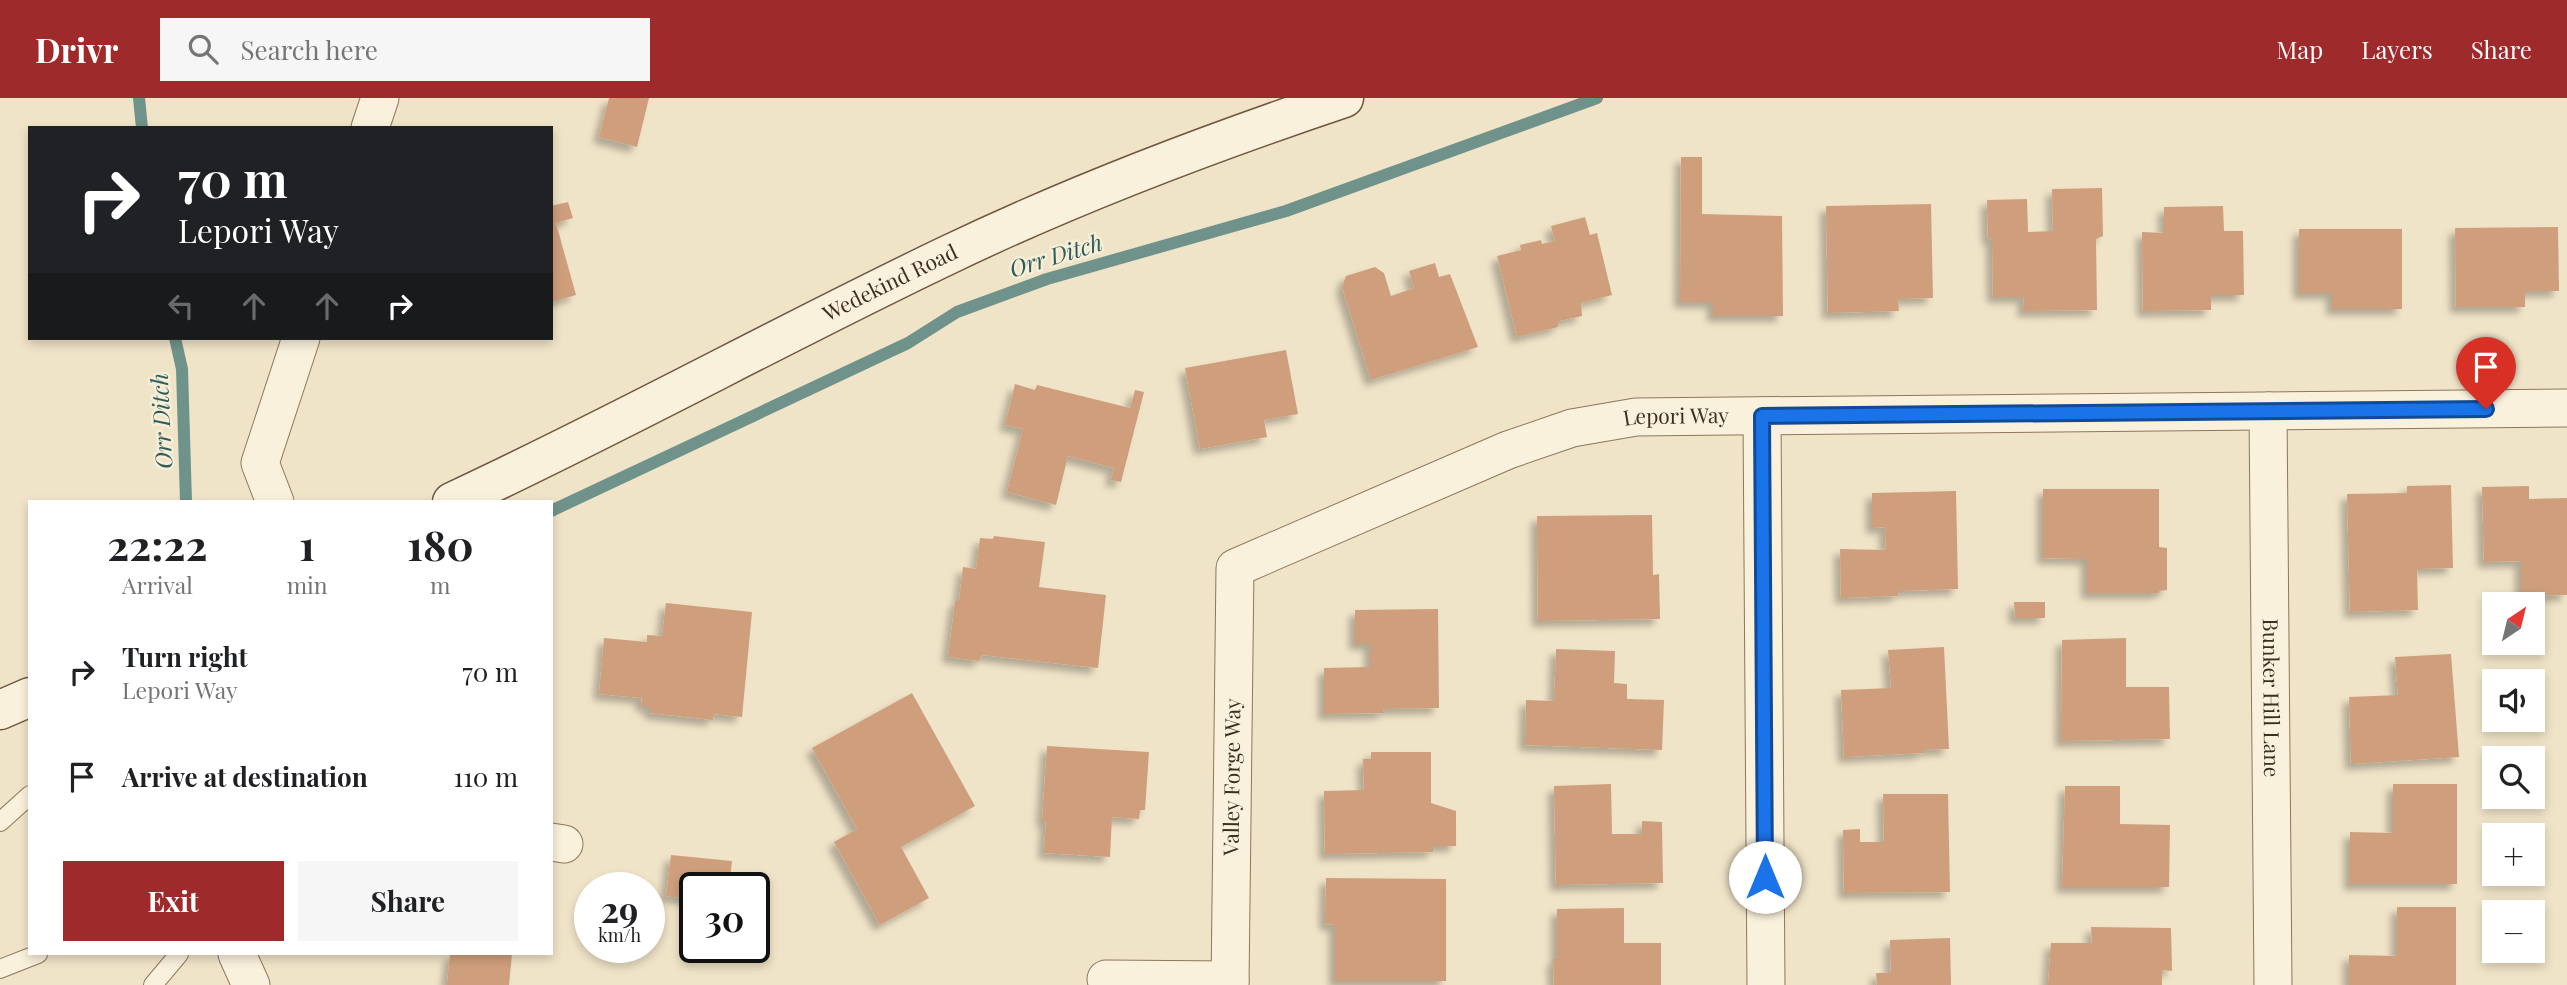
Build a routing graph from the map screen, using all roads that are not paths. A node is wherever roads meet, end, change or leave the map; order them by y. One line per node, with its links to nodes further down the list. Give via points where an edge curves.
1 (380, 98): 3 (street)
2 (1344, 98): 9 (street, Wedekind Road, via 1092,192 953,253)
3 (371, 126)
4 (300, 340): 8 (street, via 260,463)
5 (2567, 408): 6 (street, Lepori Way)
6 (2269, 411): 7 (street, Lepori Way); 24 (street, Bunker Hill Lane)
7 (1762, 416): 10 (street, Lepori Way, via 1636,418 1572,428 1508,450); 23 (street)
8 (274, 500)
9 (456, 500)
10 (1235, 568): 20 (street, Valley Forge Way)
11 (28, 698): 12 (street)
12 (0, 710)
13 (28, 797): 14 (lane)
14 (0, 822)
15 (35, 955): 18 (lane)
16 (178, 955): 21 (lane)
17 (237, 955): 22 (street)
18 (0, 968)
19 (1106, 979): 20 (street)
20 (1230, 983)
21 (153, 985)
22 (251, 985)
23 (1766, 985)
24 (2273, 985)

